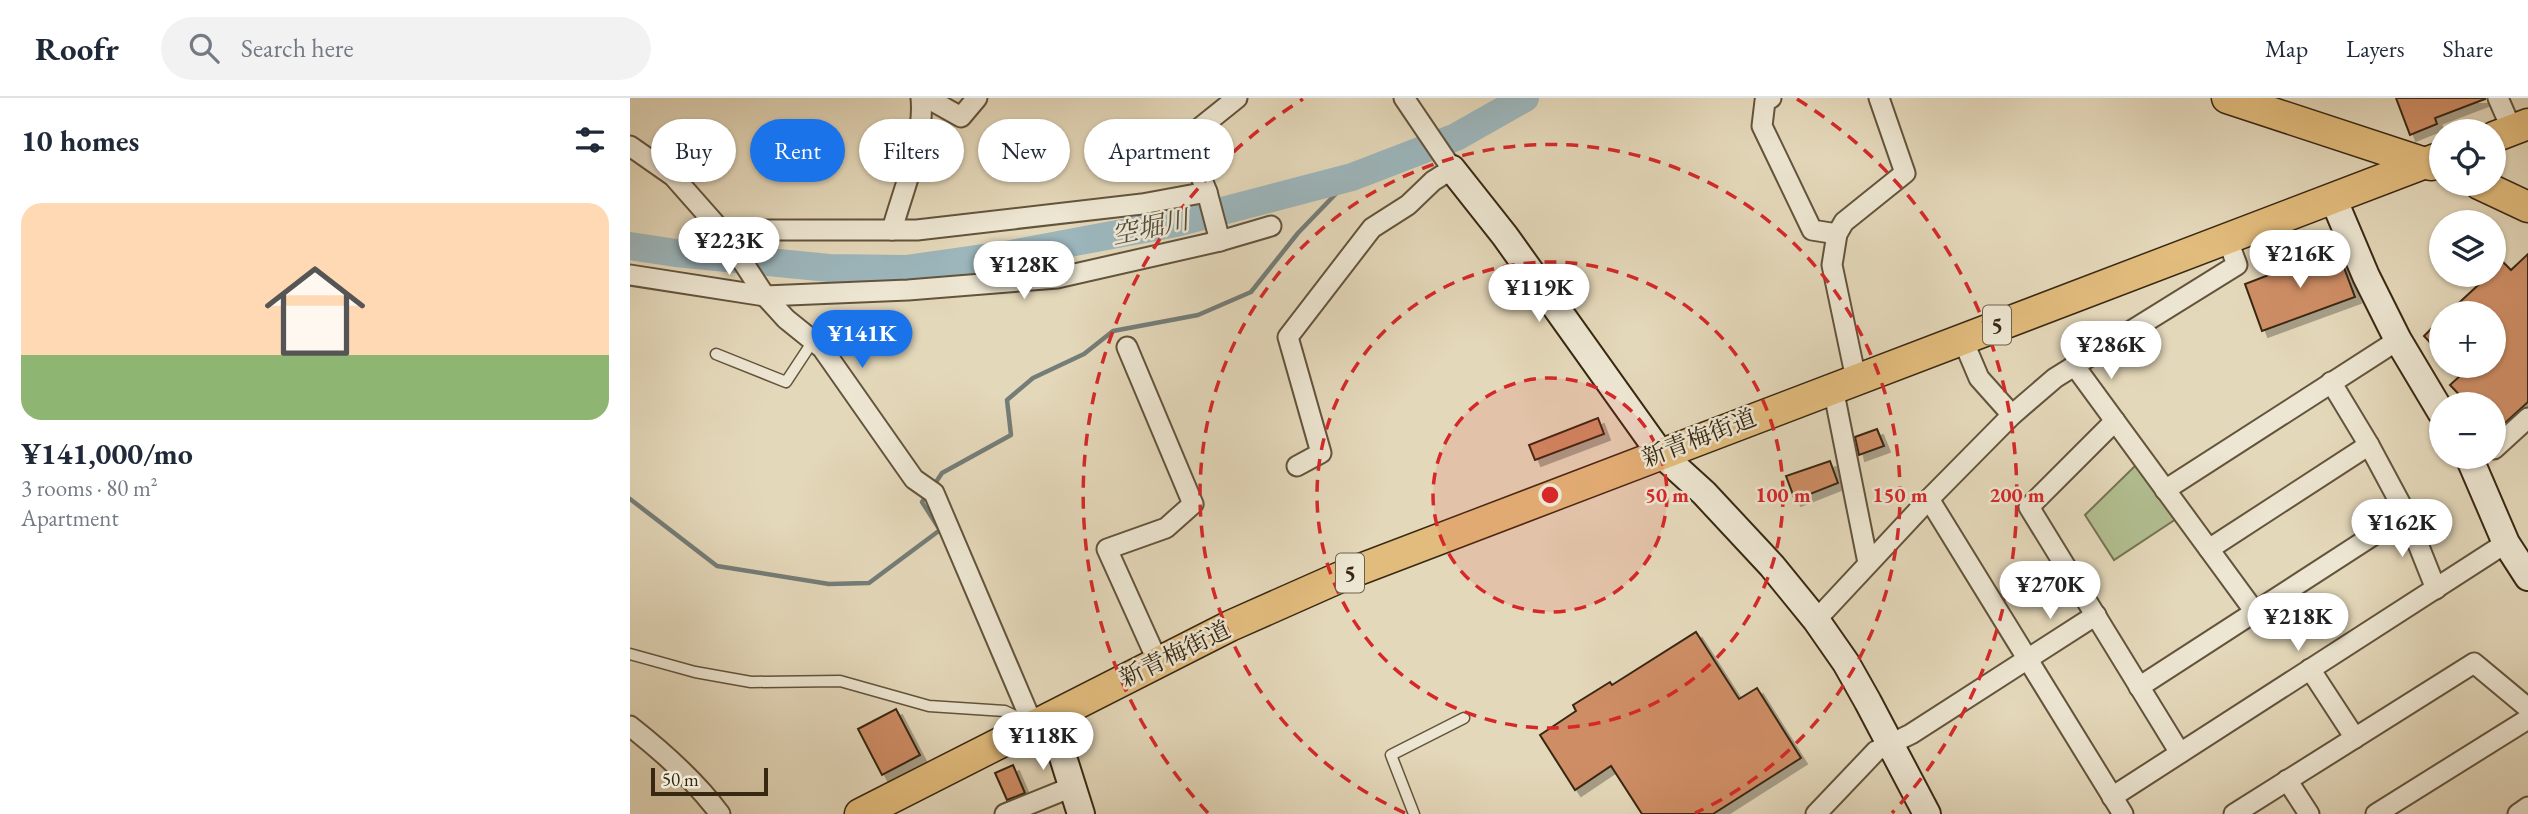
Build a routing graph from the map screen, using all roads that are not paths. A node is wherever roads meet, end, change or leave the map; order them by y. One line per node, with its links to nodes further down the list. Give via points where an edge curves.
1 (921, 98): 20 (street, via 916,146)
2 (927, 98): 3 (street, via 961,117)
3 (977, 98)
4 (1237, 98): 15 (street, via 1186,139)
5 (1404, 98): 13 (street)
6 (1771, 98): 22 (street, via 1765,100 1762,125 1812,230)
7 (1879, 98): 22 (street, via 1905,173 1844,222)
8 (2227, 98): 12 (main road)
9 (2498, 98): 10 (street)
10 (2511, 130)
11 (630, 146): 21 (street, via 674,176)
12 (2429, 161)
13 (1448, 163): 41 (street); 42 (street, via 1408,205 1372,228 1287,337 1321,453)
14 (2429, 165): 17 (main road, 新青梅街道 / 5)
15 (1207, 192): 20 (street, via 1142,204); 24 (street)
16 (2506, 196): 18 (main road)
17 (2333, 198): 23 (main road, 新青梅街道 / 5); 28 (street)
18 (2528, 207)
19 (1270, 226): 24 (street)
20 (892, 230): 21 (street)
21 (723, 233): 26 (street)
22 (1838, 234): 34 (street, via 1832,265)
23 (2227, 238): 27 (main road, 新青梅街道 / 5); 32 (street, via 2237,265)
24 (1220, 241): 26 (street, via 1057,278)
25 (630, 275): 26 (street)
26 (765, 296): 29 (street)
27 (1962, 338): 34 (main road, 新青梅街道 / 5); 36 (street, via 1979,378)
28 (2398, 340): 33 (street); 35 (street)
29 (813, 341): 31 (lane, via 786,382); 62 (street, via 914,479 928,489)
30 (1127, 346): 56 (street, via 1193,504 1166,528 1107,548)
31 (716, 354)
32 (2074, 365): 36 (street); 38 (street)
33 (2331, 382): 40 (street); 44 (street)
34 (1844, 383): 41 (main road, 新青梅街道 / 5); 49 (street)
35 (2429, 392)
36 (2012, 415): 45 (street)
37 (2528, 418): 39 (street)
38 (2115, 421): 44 (street); 52 (street, via 2029,507)
39 (2506, 436)
40 (2369, 445): 46 (street); 47 (street)
41 (1660, 453): 53 (street, via 1704,493); 56 (main road, 新青梅街道 / 5, via 1345,575)
42 (1297, 466)
43 (2485, 469): 48 (street)
44 (2165, 490): 47 (street)
45 (1929, 499): 49 (street); 55 (street)
46 (2406, 514): 50 (street); 51 (street)
47 (2209, 549): 51 (street)
48 (2520, 560): 50 (street)
49 (1868, 563): 53 (street)
50 (2436, 589): 57 (street)
51 (2255, 612): 58 (street)
52 (2095, 615): 55 (street); 58 (street)
53 (1816, 620): 65 (street, via 1846,663)
54 (630, 654): 62 (lane, via 751,682 840,681 929,705 1004,711)
55 (2027, 661): 65 (street); 69 (street)
56 (1158, 662): 62 (main road, 新青梅街道 / 5)
57 (2310, 669): 64 (street); 66 (street)
58 (2139, 687): 66 (street)
59 (2528, 708): 64 (street, via 2474,663)
60 (1464, 718): 75 (lane, via 1391,755)
61 (2528, 719): 80 (street)
62 (1042, 720): 68 (street); 72 (main road, 新青梅街道 / 5)
63 (630, 726): 71 (street, via 661,750)
64 (2355, 738): 67 (street)
65 (1890, 744): 76 (street, via 1876,751); 77 (street)
66 (2180, 753): 69 (street)
67 (2287, 780): 78 (street); 79 (street)
68 (1072, 787): 73 (street); 74 (street)
69 (2117, 806)
70 (2528, 807): 81 (street)
71 (720, 814)
72 (860, 814)
73 (1006, 814)
74 (1081, 814)
75 (1414, 814)
76 (1816, 814)
77 (1927, 814)
78 (2234, 814)
79 (2309, 814)
80 (2376, 814)
81 (2518, 814)

